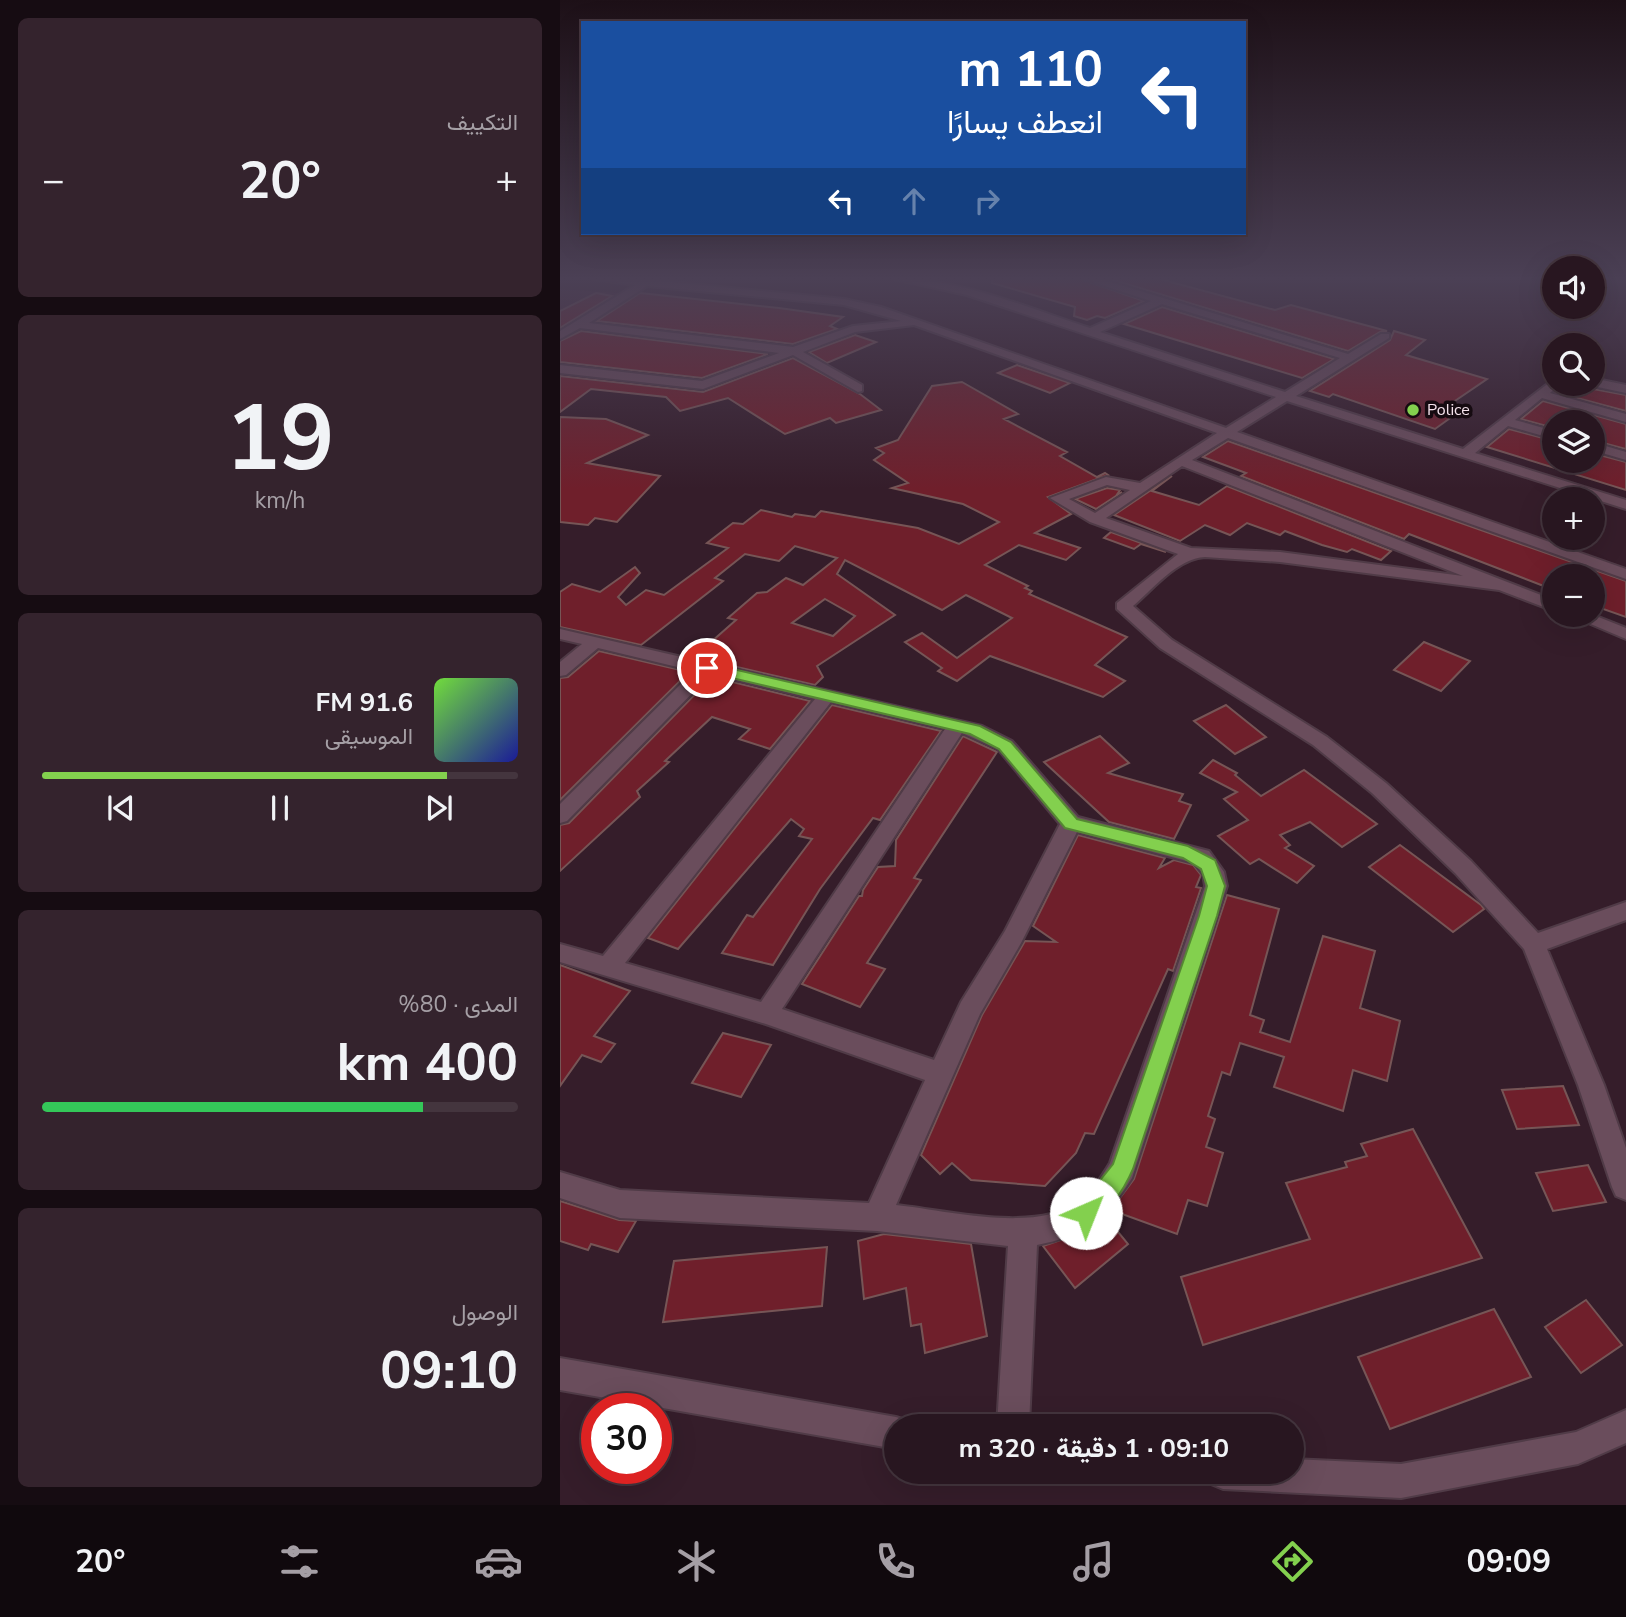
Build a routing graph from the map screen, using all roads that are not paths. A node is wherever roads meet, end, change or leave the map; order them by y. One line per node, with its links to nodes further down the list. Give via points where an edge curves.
1 (771, 348): 7 (street)
2 (801, 348): 7 (street)
3 (996, 348): 17 (street)
4 (1139, 348): 14 (street)
5 (1318, 348): 8 (street)
6 (1366, 348): 8 (street)
7 (794, 351): 9 (street, via 703,385); 11 (street)
8 (1351, 358): 14 (street)
9 (560, 369)
10 (1605, 385): 12 (street)
11 (858, 388)
12 (1626, 390)
13 (1541, 394): 15 (street); 16 (street)
14 (1287, 397): 17 (street); 20 (street)
15 (1626, 418)
16 (1506, 422): 18 (street); 20 (street)
17 (1228, 431): 22 (street); 27 (street)
18 (1542, 432)
19 (1605, 450): 21 (street)
20 (1465, 454): 24 (street)
21 (1626, 456)
22 (1181, 461): 23 (street); 28 (street)
23 (1143, 488): 25 (street); 25 (street, via 1106,481 1056,498)
24 (1626, 505)
25 (1095, 519): 26 (street)
26 (1190, 553): 28 (street, via 1280,557); 41 (street, via 1123,606 1166,644 1320,741 1379,789 1463,867)
27 (1626, 574)
28 (1503, 586): 29 (street)
29 (1542, 601)
30 (1605, 626): 32 (street)
31 (560, 634): 33 (street)
32 (1626, 634)
33 (594, 643): 34 (street); 35 (street)
34 (707, 668): 36 (street); 38 (street)
35 (560, 671)
36 (828, 694): 37 (street); 43 (street)
37 (958, 724): 39 (street, via 1005,746); 44 (street)
38 (560, 816)
39 (1071, 824): 45 (street); 49 (street, via 1201,857 1213,872 1216,886 1122,1169 1086,1213 1062,1226)
40 (1626, 911): 41 (street)
41 (1534, 944): 47 (street)
42 (560, 953): 43 (street)
43 (609, 966): 44 (street)
44 (766, 1014): 45 (street)
45 (939, 1073): 48 (street)
46 (560, 1185): 48 (street, via 620,1204)
47 (1626, 1187)
48 (877, 1217): 49 (street)
49 (1023, 1233): 51 (street)
50 (560, 1374): 53 (street)
51 (1014, 1414)
52 (1626, 1426): 54 (street, via 1578,1448 1401,1481)
53 (884, 1431)
54 (1304, 1476)

